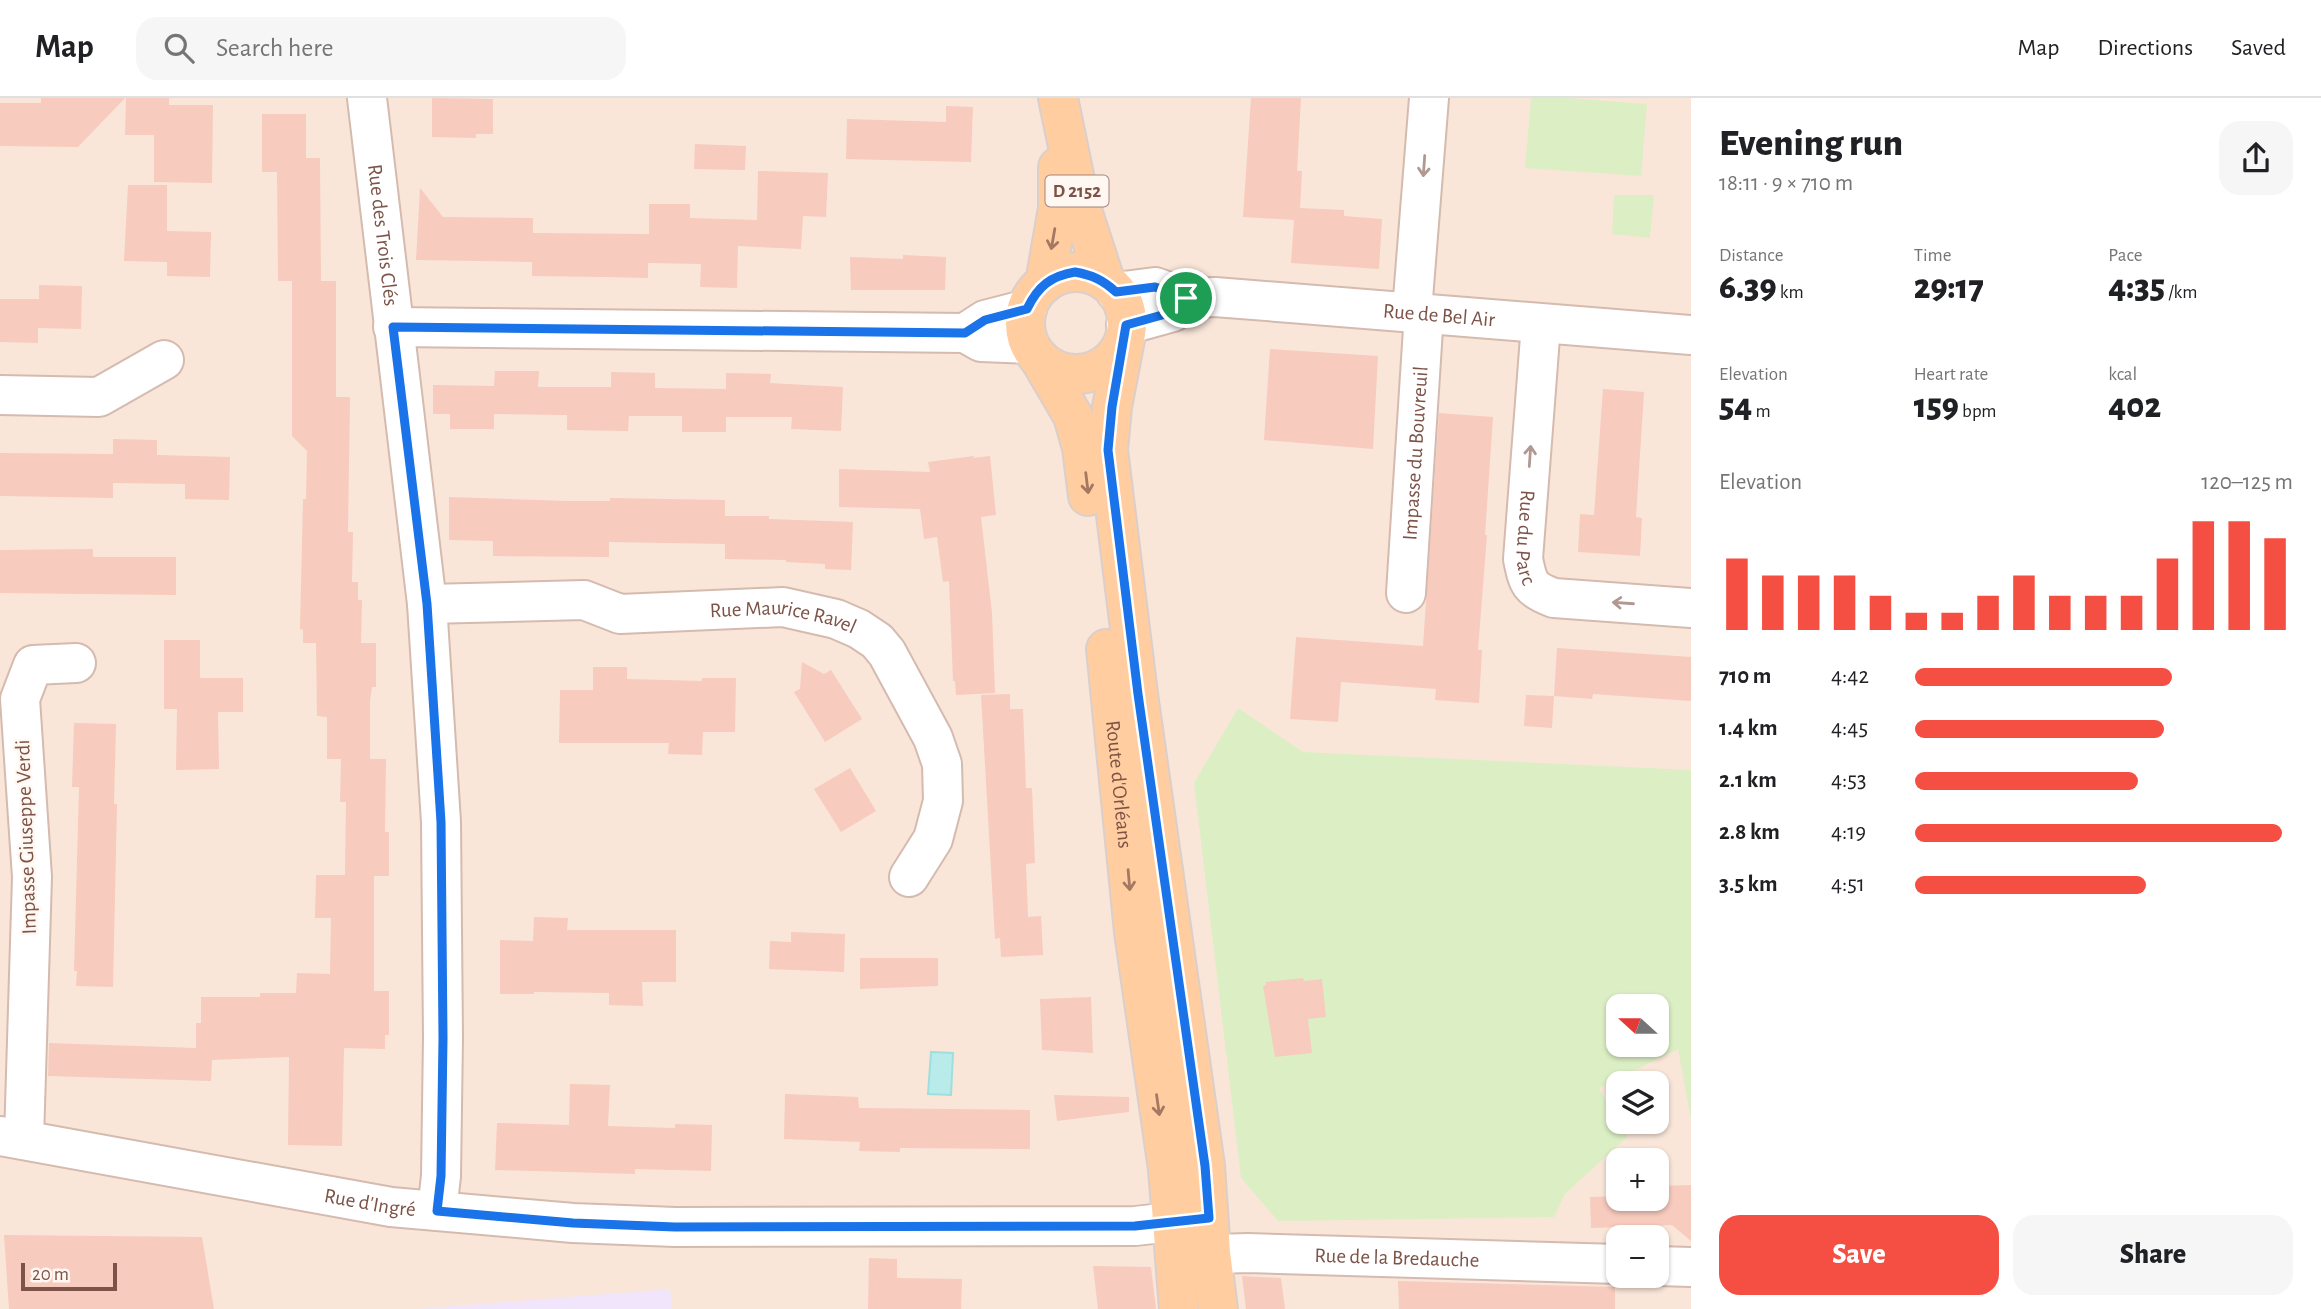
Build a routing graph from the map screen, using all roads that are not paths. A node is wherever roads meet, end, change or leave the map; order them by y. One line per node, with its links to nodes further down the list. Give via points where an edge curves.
1 (367, 98): 8 (street, Rue des Trois Clés)
2 (1058, 98): 4 (main road, Route d'Orléans / D 2152, via 1080,204); 6 (main road, Route d'Orléans / D 2152, one-way to 6, via 1058,208)
3 (1429, 98): 5 (street, Impasse du Bouvreuil, one-way to 5)
4 (1118, 309): 5 (street, Rue de Bel Air, via 1155,287 1186,298); 6 (main road, via 1090,274 1075,272 1059,275); 6 (main road, via 1117,355 1087,373 1053,369); 19 (main road, Route d'Orléans / D 2152, via 1108,450 1205,1166)
5 (1418, 312): 7 (street, Rue de Bel Air); 12 (street, Impasse du Bouvreuil)
6 (1035, 323): 8 (street, via 981,342 965,333); 19 (main road, Route d'Orléans / D 2152, one-way to 19, via 1082,449 1134,932 1168,1169)
7 (1541, 324): 9 (street, Rue de Bel Air); 14 (street, Rue du Parc, one-way to 7, via 1554,598 1537,592 1527,581 1523,559)
8 (393, 327): 13 (street, Rue des Trois Clés)
9 (1691, 335)
10 (164, 360): 11 (street, via 99,397)
11 (0, 395)
12 (1406, 593)
13 (427, 604): 16 (street, Rue Maurice Ravel, via 583,600 620,614 783,607 859,629 887,653 942,764 943,801 933,839); 18 (street, Rue des Trois Clés, via 441,822 443,1038)
14 (1691, 608)
15 (76, 663): 17 (street, Impasse Giuseppe Verdi, via 33,665 20,699 32,877)
16 (909, 877)
17 (12, 1137): 18 (street, Rue d'Ingré, via 391,1207)
18 (437, 1211): 19 (street, Rue d'Ingré, via 675,1227 1124,1226)
19 (1191, 1237): 20 (street, Rue de la Bredauche); 23 (main road, D 2152); 24 (main road)
20 (1606, 1264)
21 (1669, 1266): 22 (street)
22 (1691, 1267)
23 (1179, 1309)
24 (1218, 1309)

